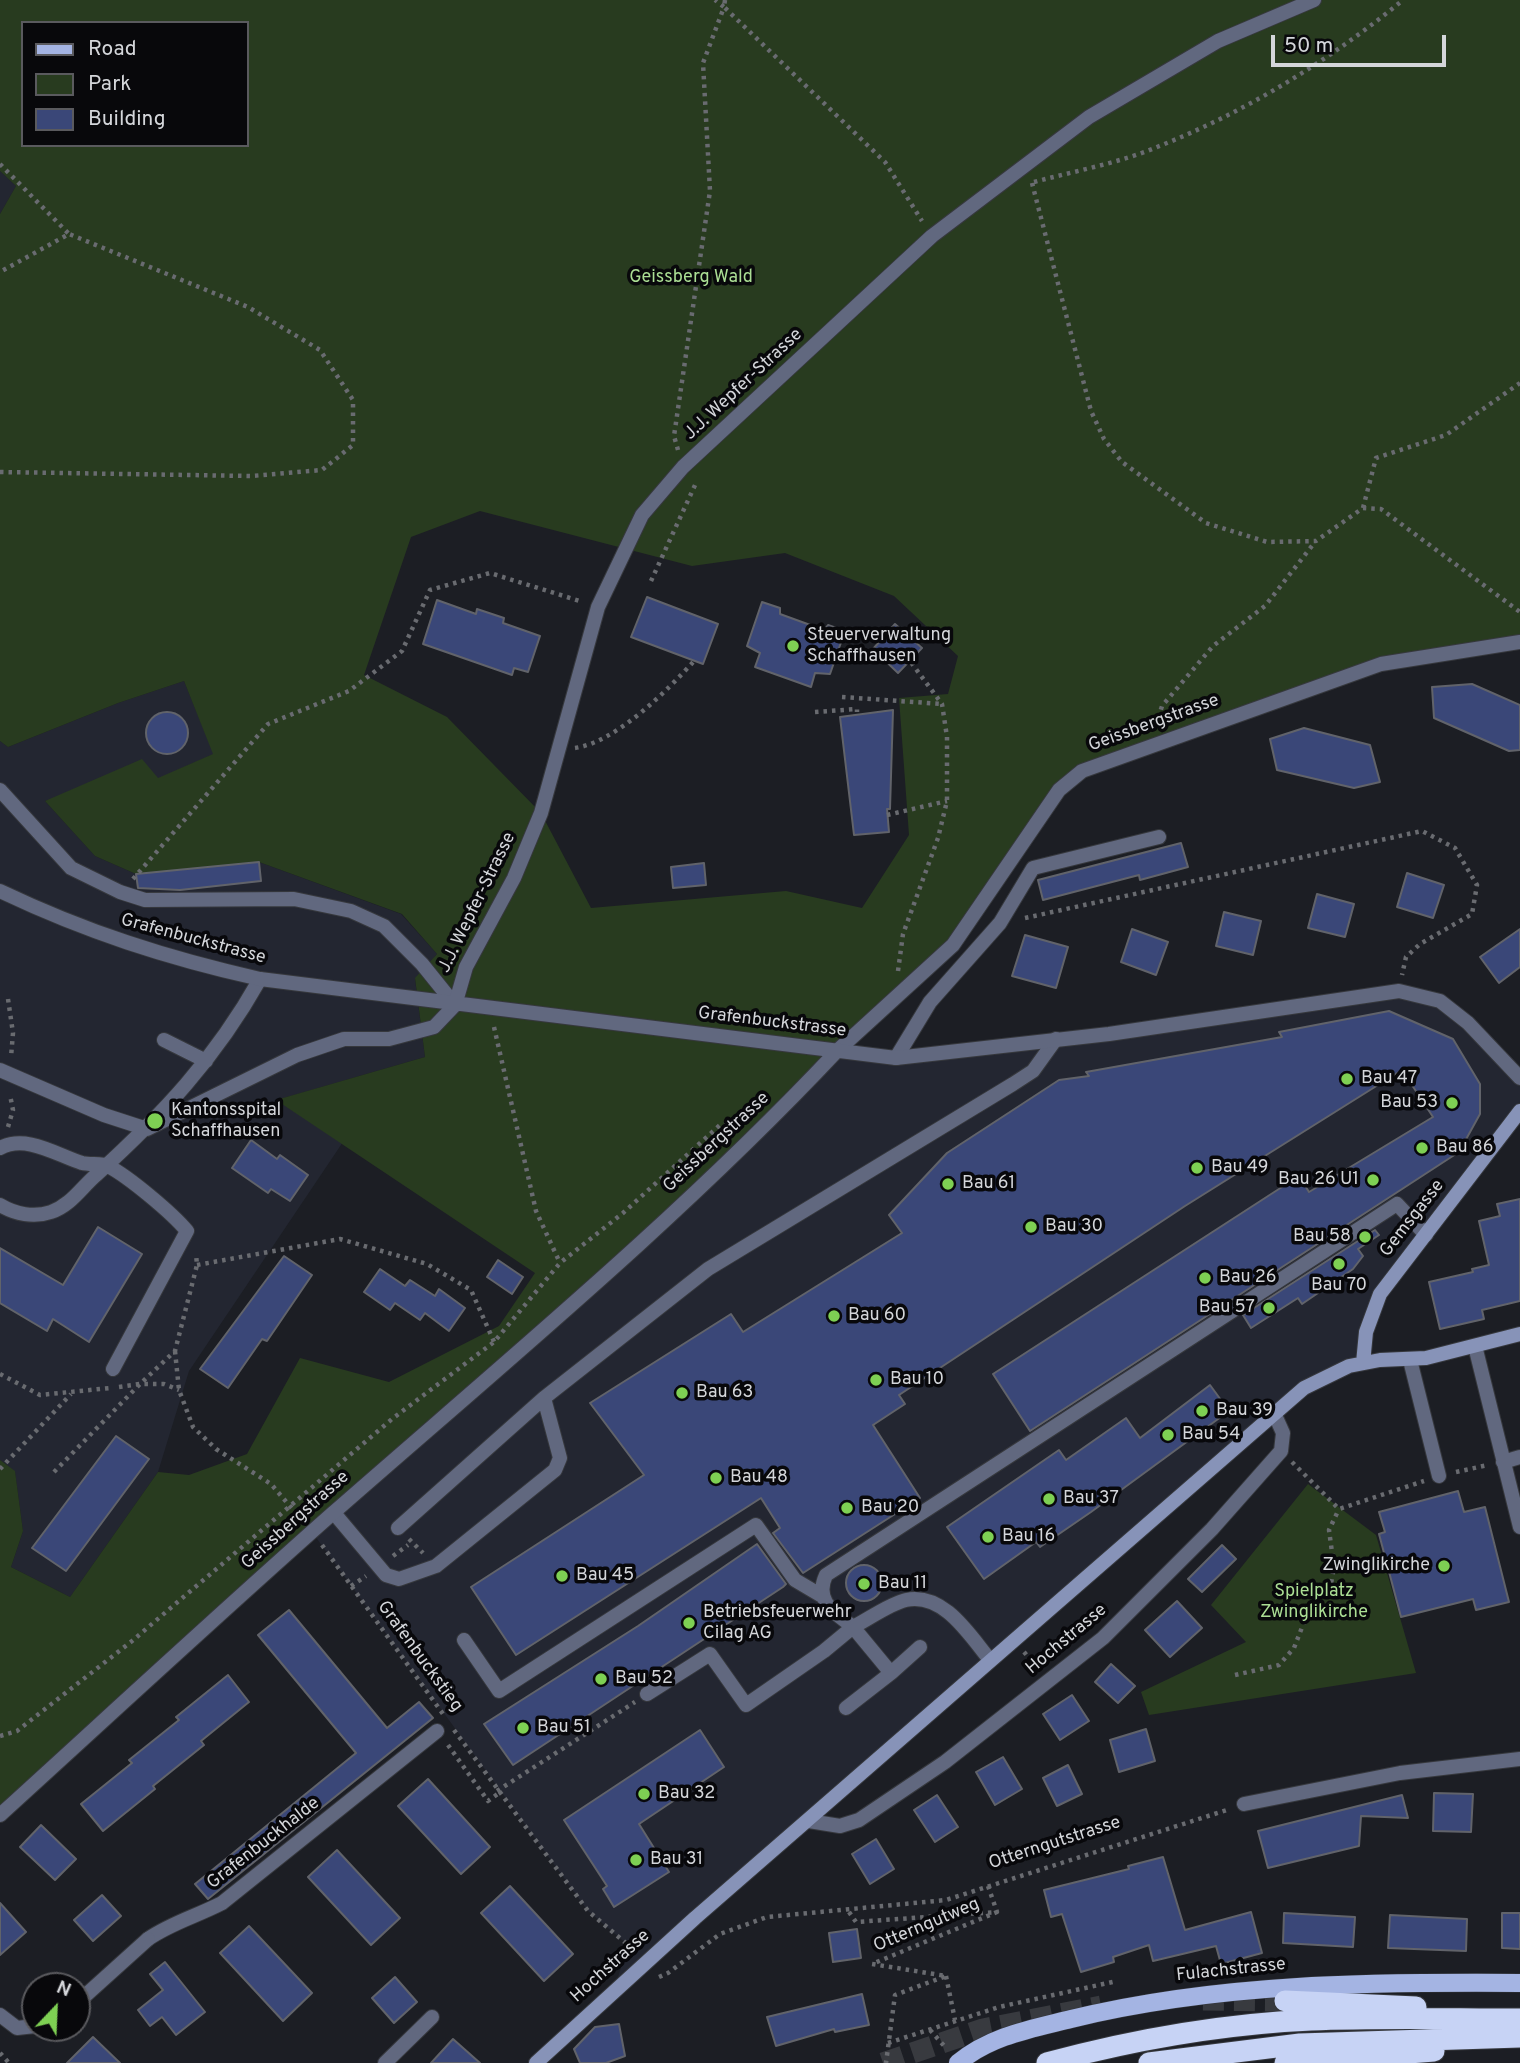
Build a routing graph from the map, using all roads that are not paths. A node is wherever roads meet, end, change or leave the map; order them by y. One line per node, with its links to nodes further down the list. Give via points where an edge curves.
1 (1314, 0): 7 (street, J.J. Wepfer-Strasse, via 1218,41 1089,117 932,236 683,467 642,515 598,607 541,813 514,878 466,967)
2 (1520, 642): 10 (street, Geissbergstrasse, via 1381,664 1082,771 1059,790 953,945)
3 (3, 798): 7 (street, via 71,868 120,892 145,900 294,899 351,911 384,926)
4 (1159, 837): 11 (street, via 1033,868 1000,923 930,1002)
5 (0, 891): 6 (street, Grafenbuckstrasse, via 94,933)
6 (260, 979): 7 (street, Grafenbuckstrasse); 12 (street, via 233,1028)
7 (455, 1005): 10 (street, Grafenbuckstrasse); 16 (street, via 435,1027 389,1039 344,1039 297,1055)
8 (1056, 1039): 11 (street, Grafenbuckstrasse); 14 (street, Grafenbuckstrasse, via 1399,991 1440,1001 1468,1023); 26 (street, via 1032,1071 708,1269)
9 (164, 1040): 12 (street)
10 (837, 1051): 11 (street, Grafenbuckstrasse); 31 (street, Geissbergstrasse, via 777,1114 506,1363)
11 (896, 1058)
12 (206, 1061): 16 (street)
13 (0, 1070): 16 (street)
14 (1520, 1078)
15 (1520, 1111): 20 (street, Gemsgasse)
16 (148, 1129): 18 (street)
17 (0, 1148): 18 (street, via 9,1143 33,1145 85,1164)
18 (107, 1165): 19 (street, via 73,1200 51,1212 31,1215); 25 (street, via 187,1231)
19 (0, 1205)
20 (1426, 1235): 24 (street, Gemsgasse, via 1380,1294 1366,1332); 34 (street, via 1396,1204 826,1575)
21 (1520, 1334): 22 (street, Hochstrasse)
22 (1475, 1346): 23 (street, Hochstrasse); 29 (street)
23 (1410, 1360): 24 (street, Hochstrasse); 30 (street)
24 (1363, 1363): 27 (street, Hochstrasse, via 1320,1378)
25 (113, 1369)
26 (544, 1398): 31 (street, via 560,1458 555,1469 436,1566 399,1579 386,1575); 33 (street)
27 (1274, 1413): 38 (street, Hochstrasse); 46 (street, Hochstrasse, via 1283,1433 1282,1451 1112,1629 945,1762 859,1820 840,1826)
28 (1520, 1457): 29 (street)
29 (1503, 1462): 32 (street)
30 (1438, 1476)
31 (334, 1513): 45 (street, Geissbergstrasse)
32 (1520, 1527)
33 (398, 1528)
34 (822, 1596): 35 (street, via 830,1610); 36 (street, via 795,1580 757,1525 499,1691)
35 (853, 1627): 38 (street, via 906,1600 931,1602 951,1614); 39 (street); 40 (street, via 746,1705 710,1654)
36 (464, 1640)
37 (920, 1647): 39 (street)
38 (990, 1660): 46 (street, Hochstrasse)
39 (891, 1673): 41 (street)
40 (647, 1694)
41 (846, 1708)
42 (439, 1732): 48 (street, Grafenbuckhalde, via 222,1903 170,1924)
43 (1520, 1759): 44 (street, via 1400,1773)
44 (1244, 1804)
45 (0, 1815)
46 (809, 1821): 58 (street, Hochstrasse)
47 (1520, 1983): 59 (main road, Fulachstrasse, via 1363,1982 1203,1993 1015,2033 975,2050)
48 (91, 1990)
49 (1285, 2001): 50 (highway)
50 (1520, 2013)
51 (0, 2015): 54 (street)
52 (432, 2017): 57 (street)
53 (1520, 2019): 60 (highway, via 1311,2020 1252,2025)
54 (21, 2028)
55 (1520, 2037): 61 (highway, via 1300,2043)
56 (1520, 2043): 62 (highway)
57 (385, 2063)
58 (536, 2063)
59 (958, 2063)
60 (1047, 2063)
61 (1149, 2063)
62 (1285, 2063)

